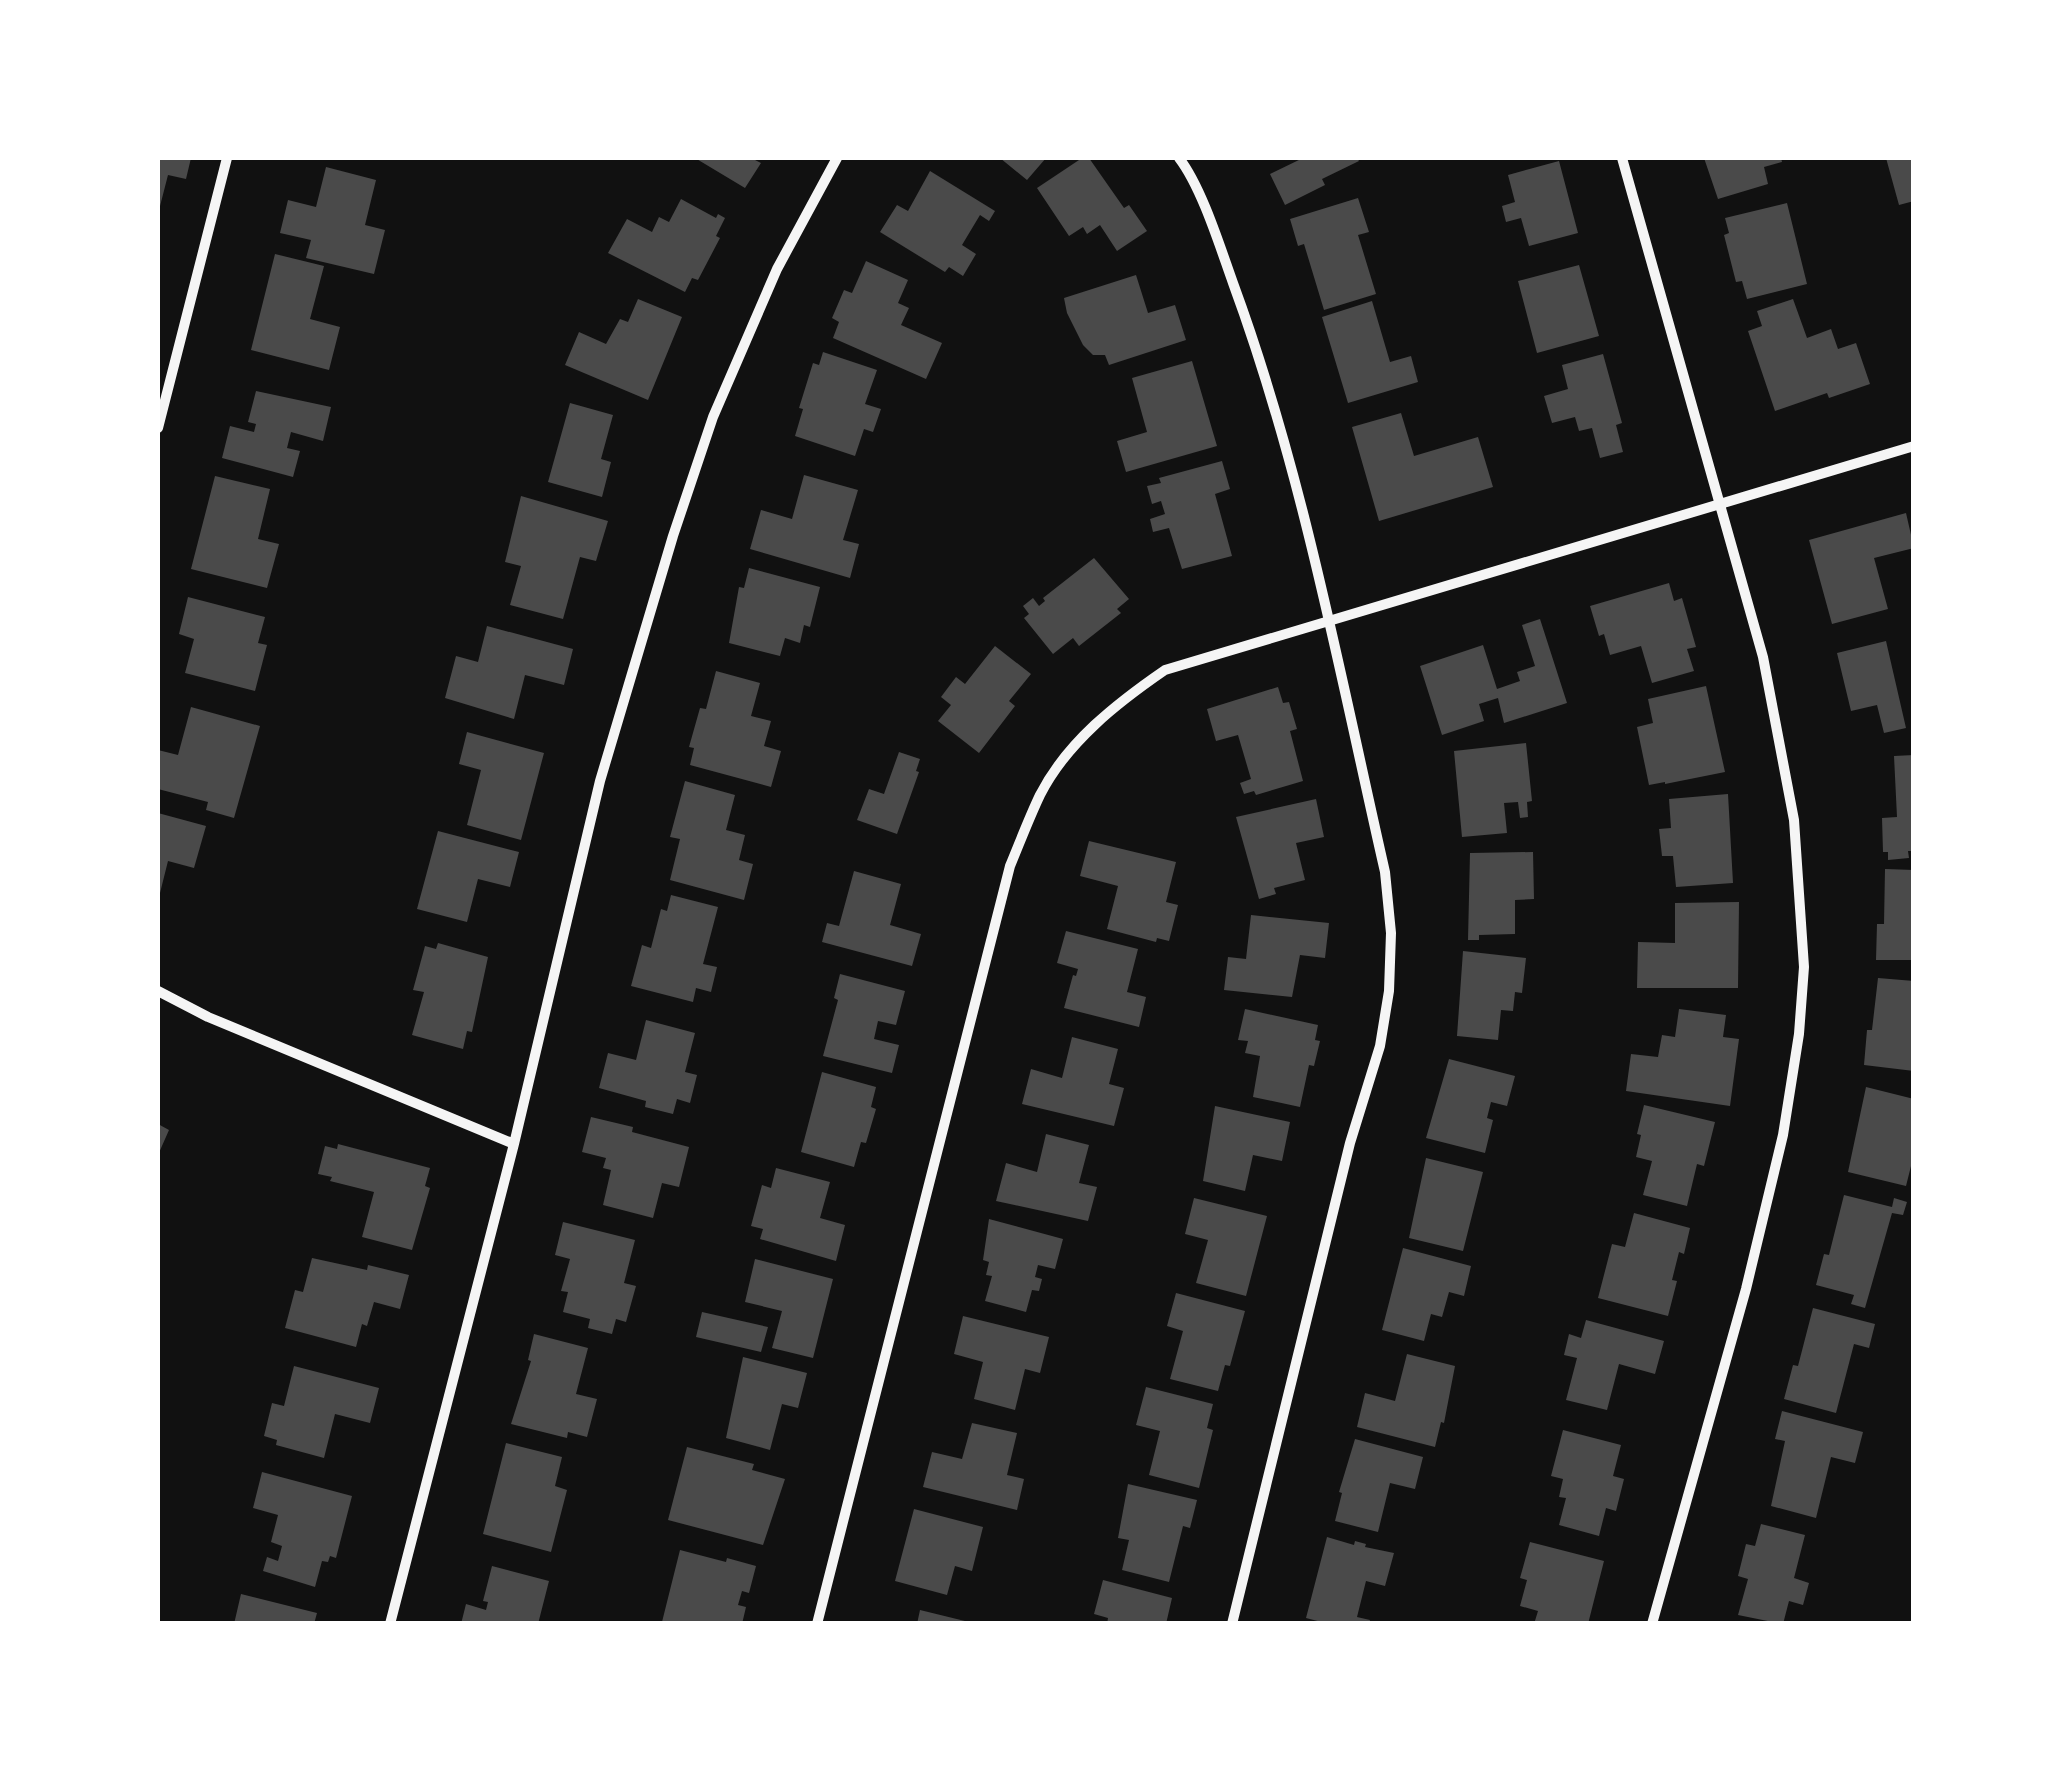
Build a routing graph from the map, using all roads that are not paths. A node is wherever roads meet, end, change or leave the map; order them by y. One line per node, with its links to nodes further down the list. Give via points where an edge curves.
1 (227, 158): 5 (street)
2 (836, 158): 10 (street, via 713,416 673,536 600,781)
3 (1179, 158): 8 (street, via 1249,325)
4 (1622, 158): 7 (street)
5 (158, 428)
6 (1914, 446): 7 (street)
7 (1719, 504): 8 (street); 14 (street, via 1763,657 1794,820 1804,968 1783,1135)
8 (1328, 622): 12 (street, via 1165,670 1080,740 1042,792 1010,866); 13 (street, via 1385,872 1389,991)
9 (158, 991): 10 (street)
10 (514, 1144): 11 (street)
11 (390, 1624)
12 (817, 1624)
13 (1232, 1624)
14 (1652, 1624)

